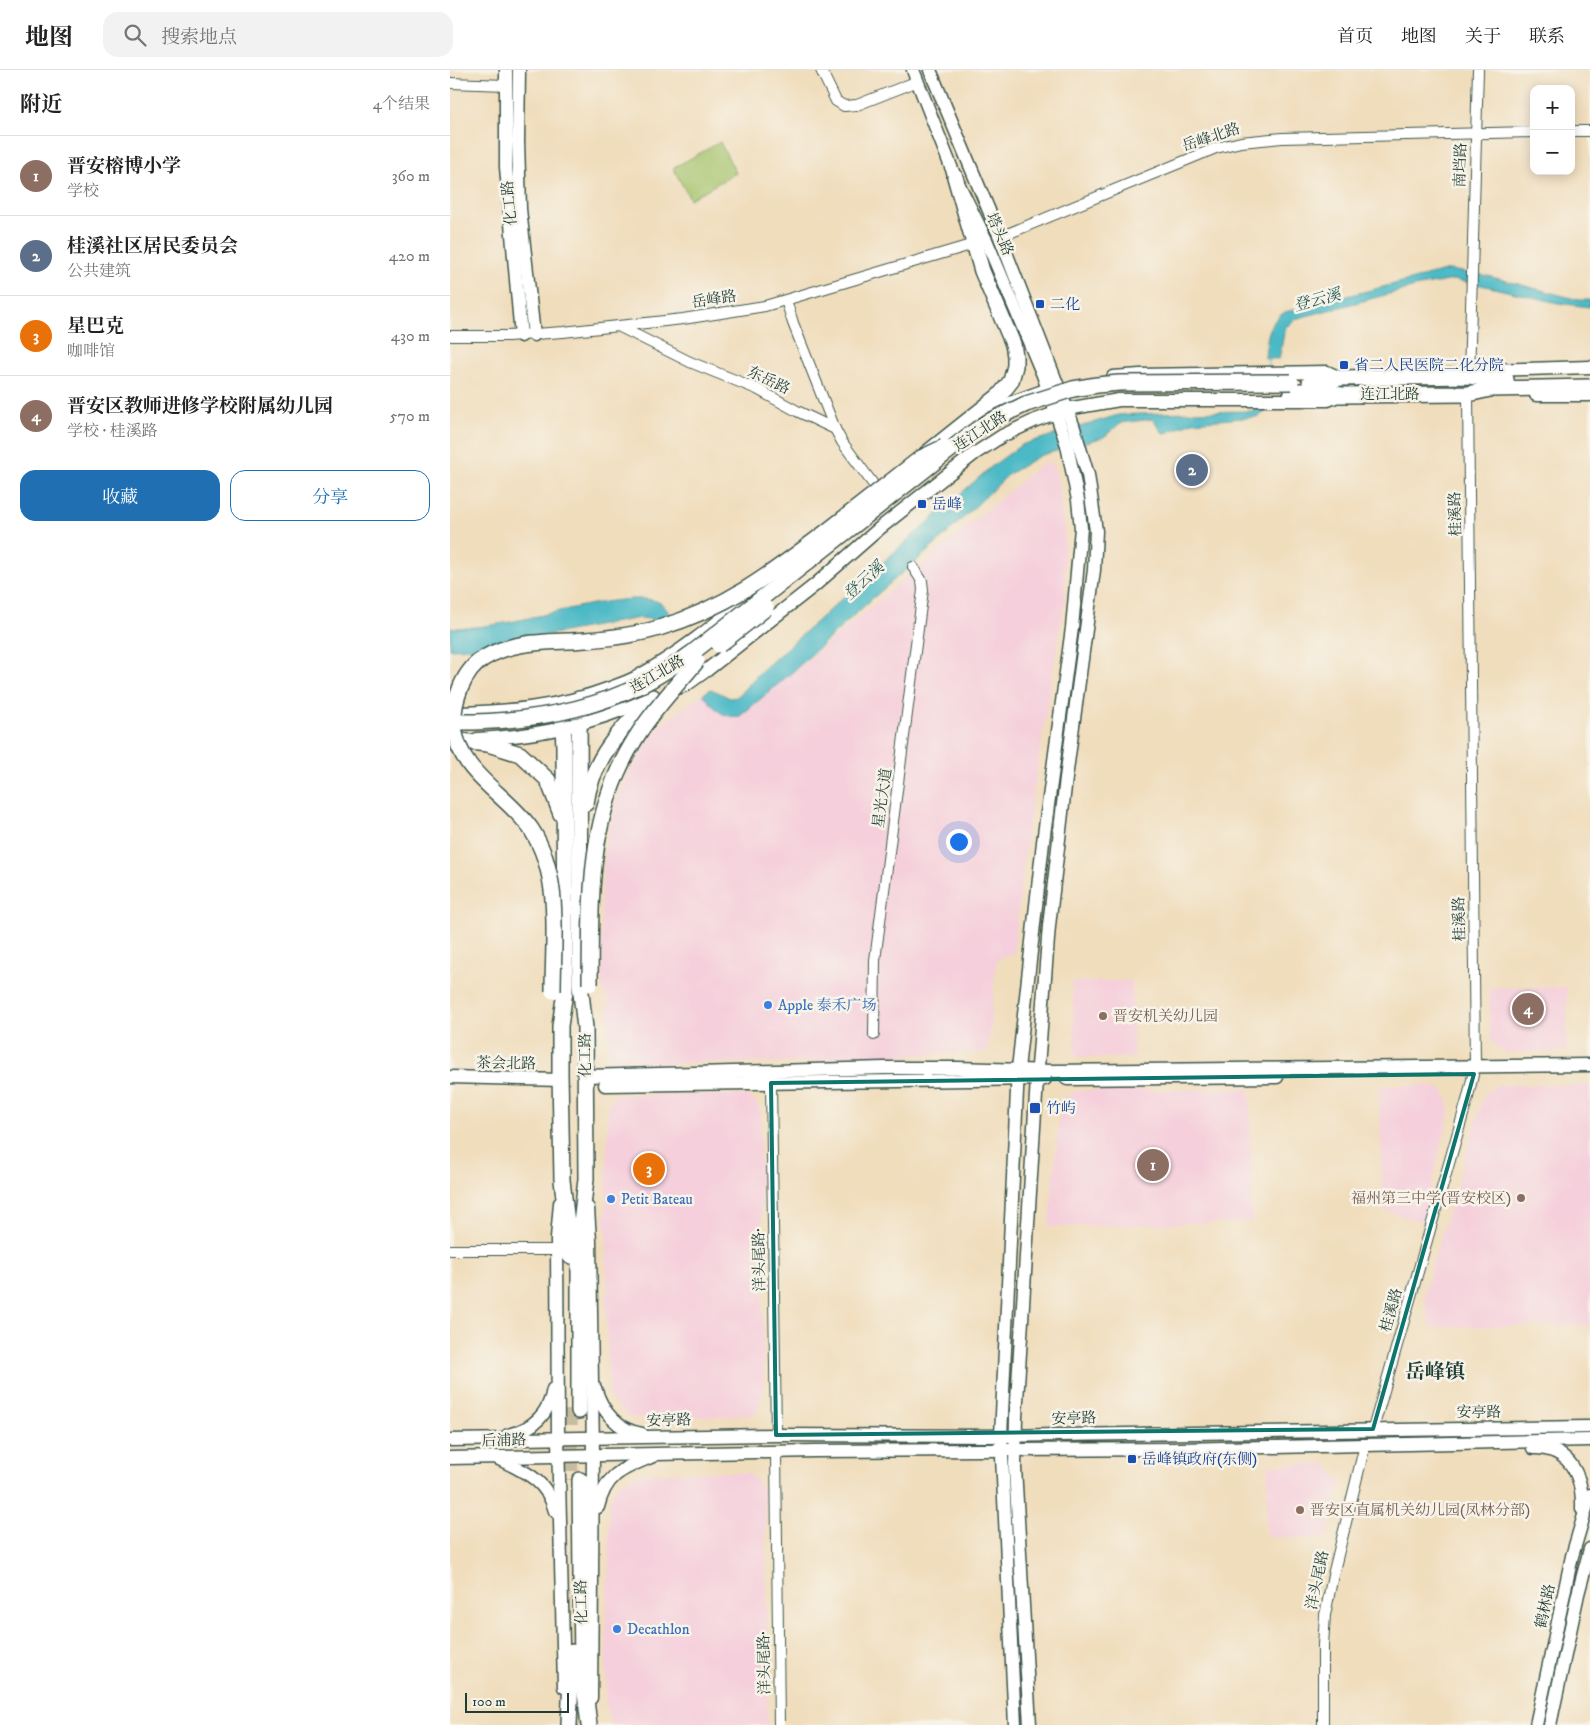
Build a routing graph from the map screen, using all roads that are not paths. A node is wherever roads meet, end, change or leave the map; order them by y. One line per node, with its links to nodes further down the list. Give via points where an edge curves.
1 (506, 70): 8 (main road, 化工路)
2 (519, 70): 18 (main road, 化工路, via 520,209)
3 (821, 70): 6 (street, via 836,101 844,106 857,105)
4 (930, 70): 14 (main road, 塔头路)
5 (1478, 70): 12 (street, 南垱路)
6 (915, 75): 13 (main road, 塔头路)
7 (450, 83): 8 (street)
8 (506, 85): 20 (main road, 化工路, via 506,167)
9 (1575, 131): 10 (street)
10 (1590, 131)
11 (1530, 132): 12 (street, 岳峰北路)
12 (1476, 134): 14 (street, 岳峰北路, via 1282,138 1241,142 1216,148); 22 (street, 南垱路)
13 (955, 177): 15 (highway); 27 (main road, 塔头路)
14 (1000, 237): 27 (main road, 塔头路)
15 (974, 244): 16 (street, 岳峰路); 35 (highway, bridge, via 1013,344 1015,371 1000,395)
16 (786, 300): 17 (street, 岳峰路, via 683,319); 33 (street)
17 (619, 326): 18 (street, 岳峰路); 33 (street, 东岳路, via 690,362 757,389)
18 (534, 334): 20 (street, 岳峰路)
19 (450, 336): 20 (street, 岳峰路)
20 (521, 336)
21 (1590, 367): 22 (main road, via 1490,370)
22 (1469, 376): 23 (highway, 连江北路); 25 (highway, 连江北路)
23 (1340, 378): 26 (highway, 连江北路); 27 (main road, via 1327,372 1140,375 1097,378)
24 (1590, 378): 25 (highway, 连江北路)
25 (1514, 384): 28 (highway, 连江北路); 30 (highway, 连江北路)
26 (1291, 386): 29 (highway, 连江北路); 34 (highway, 连江北路, bridge, via 1097,385 1026,404); 38 (highway, 连江北路, bridge, via 1120,392 1076,398 1030,412 973,443)
27 (1052, 387): 32 (main road); 36 (main road, via 1010,403 973,423)
28 (1590, 387)
29 (1340, 394): 30 (highway, 连江北路); 32 (main road, via 1328,400 1110,401)
30 (1468, 394): 31 (main road); 55 (street, 桂溪路)
31 (1590, 395)
32 (1061, 411): 39 (main road, via 1002,436 974,454 697,678); 57 (main road, via 1081,537); 58 (main road, via 1078,439 1088,475 1096,550 1049,926)
33 (835, 429): 36 (street)
34 (969, 435): 35 (highway, bridge); 43 (highway, 连江北路, bridge, via 692,653 644,683 566,712 509,721)
35 (922, 458): 50 (highway, bridge, via 756,584 714,608 659,628 627,635 512,646 482,659 468,674 455,706 458,746 468,764 531,830 550,874 554,991)
36 (879, 492): 40 (main road, via 692,643 633,679)
37 (913, 567): 52 (street, 星光大道, via 923,590 875,960)
38 (697, 661): 46 (highway, 连江北路, bridge, via 648,691 601,711 509,730); 51 (highway, bridge, via 637,736 615,778 600,822 593,865 590,984)
39 (653, 697): 44 (main road); 49 (highway, via 612,741 593,774 586,801)
40 (579, 699): 41 (main road); 44 (highway, 化工路)
41 (562, 704): 42 (main road); 45 (highway, 化工路)
42 (450, 714)
43 (450, 722)
44 (579, 724): 45 (main road); 49 (highway, 化工路)
45 (563, 729): 47 (main road, via 512,737); 48 (highway, 化工路)
46 (450, 731)
47 (450, 740): 48 (highway, via 488,744 520,754 548,780)
48 (564, 823): 50 (highway, 化工路, via 565,991)
49 (580, 872): 51 (highway, 化工路, via 580,984)
50 (560, 1026): 59 (highway, 化工路)
51 (585, 1028): 61 (highway, 化工路)
52 (874, 1035)
53 (1590, 1065): 55 (main road)
54 (450, 1070): 59 (main road, 茶会北路)
55 (1474, 1070): 56 (main road); 58 (main road); 70 (street, 桂溪路)
56 (1590, 1072)
57 (1018, 1073): 58 (main road); 61 (main road, via 869,1069); 62 (main road); 72 (main road)
58 (1037, 1074): 73 (main road)
59 (560, 1076): 60 (main road, 茶会北路); 64 (highway, 化工路)
60 (450, 1077)
61 (585, 1081): 62 (main road); 63 (highway, 化工路)
62 (771, 1083): 71 (street, 洋头尾路·)
63 (586, 1179): 64 (highway, 化工路, via 579,1241 575,1411 570,1241); 68 (main road)
64 (562, 1180): 66 (main road)
65 (450, 1250): 66 (street)
66 (557, 1250): 67 (main road)
67 (558, 1362): 75 (main road); 77 (main road, via 551,1402 541,1418 514,1434)
68 (592, 1376): 74 (main road, via 605,1412 615,1422 636,1433); 76 (main road)
69 (1590, 1427): 70 (main road, 安亭路)
70 (1373, 1429): 73 (main road, 安亭路)
71 (776, 1435): 72 (main road, 安亭路); 74 (main road, 安亭路)
72 (1001, 1436): 73 (main road, 安亭路); 82 (main road)
73 (1015, 1436): 83 (main road)
74 (659, 1437): 76 (main road, 安亭路)
75 (558, 1438): 76 (main road, 安亭路); 77 (main road, 后浦路); 87 (main road)
76 (593, 1438): 86 (main road)
77 (493, 1439): 78 (main road, 后浦路)
78 (450, 1440)
79 (1590, 1440): 80 (main road, 安亭路)
80 (1466, 1443): 81 (main road, 安亭路); 91 (main road, via 1480,1447 1543,1447 1562,1457 1579,1478)
81 (1365, 1445): 83 (main road, 安亭路); 102 (street, 洋头尾路, via 1325,1615)
82 (1001, 1450): 83 (main road, 安亭路); 84 (main road, 安亭路); 100 (main road)
83 (1015, 1450): 101 (main road)
84 (776, 1452): 85 (main road, 安亭路); 99 (street, 洋头尾路·)
85 (660, 1453): 86 (main road, 安亭路); 92 (main road, via 624,1469 608,1482 602,1492)
86 (593, 1454): 87 (main road, 安亭路); 92 (main road)
87 (558, 1455): 88 (main road, 后浦路); 93 (main road)
88 (493, 1456): 89 (main road, 后浦路); 93 (main road, via 540,1482 548,1491)
89 (450, 1458)
90 (1590, 1495): 91 (main road, 鹤林路)
91 (1582, 1520): 103 (main road, 鹤林路)
92 (593, 1532): 98 (main road)
93 (560, 1534): 95 (main road)
94 (1590, 1549): 104 (main road, 鹤林路)
95 (564, 1689): 96 (main road); 97 (main road)
96 (562, 1725)
97 (568, 1725): 98 (highway, 化工路, via 575,1480 582,1667)
98 (590, 1725)
99 (780, 1725)
100 (1016, 1725)
101 (1030, 1725)
102 (1323, 1725)
103 (1536, 1725)
104 (1550, 1725)

